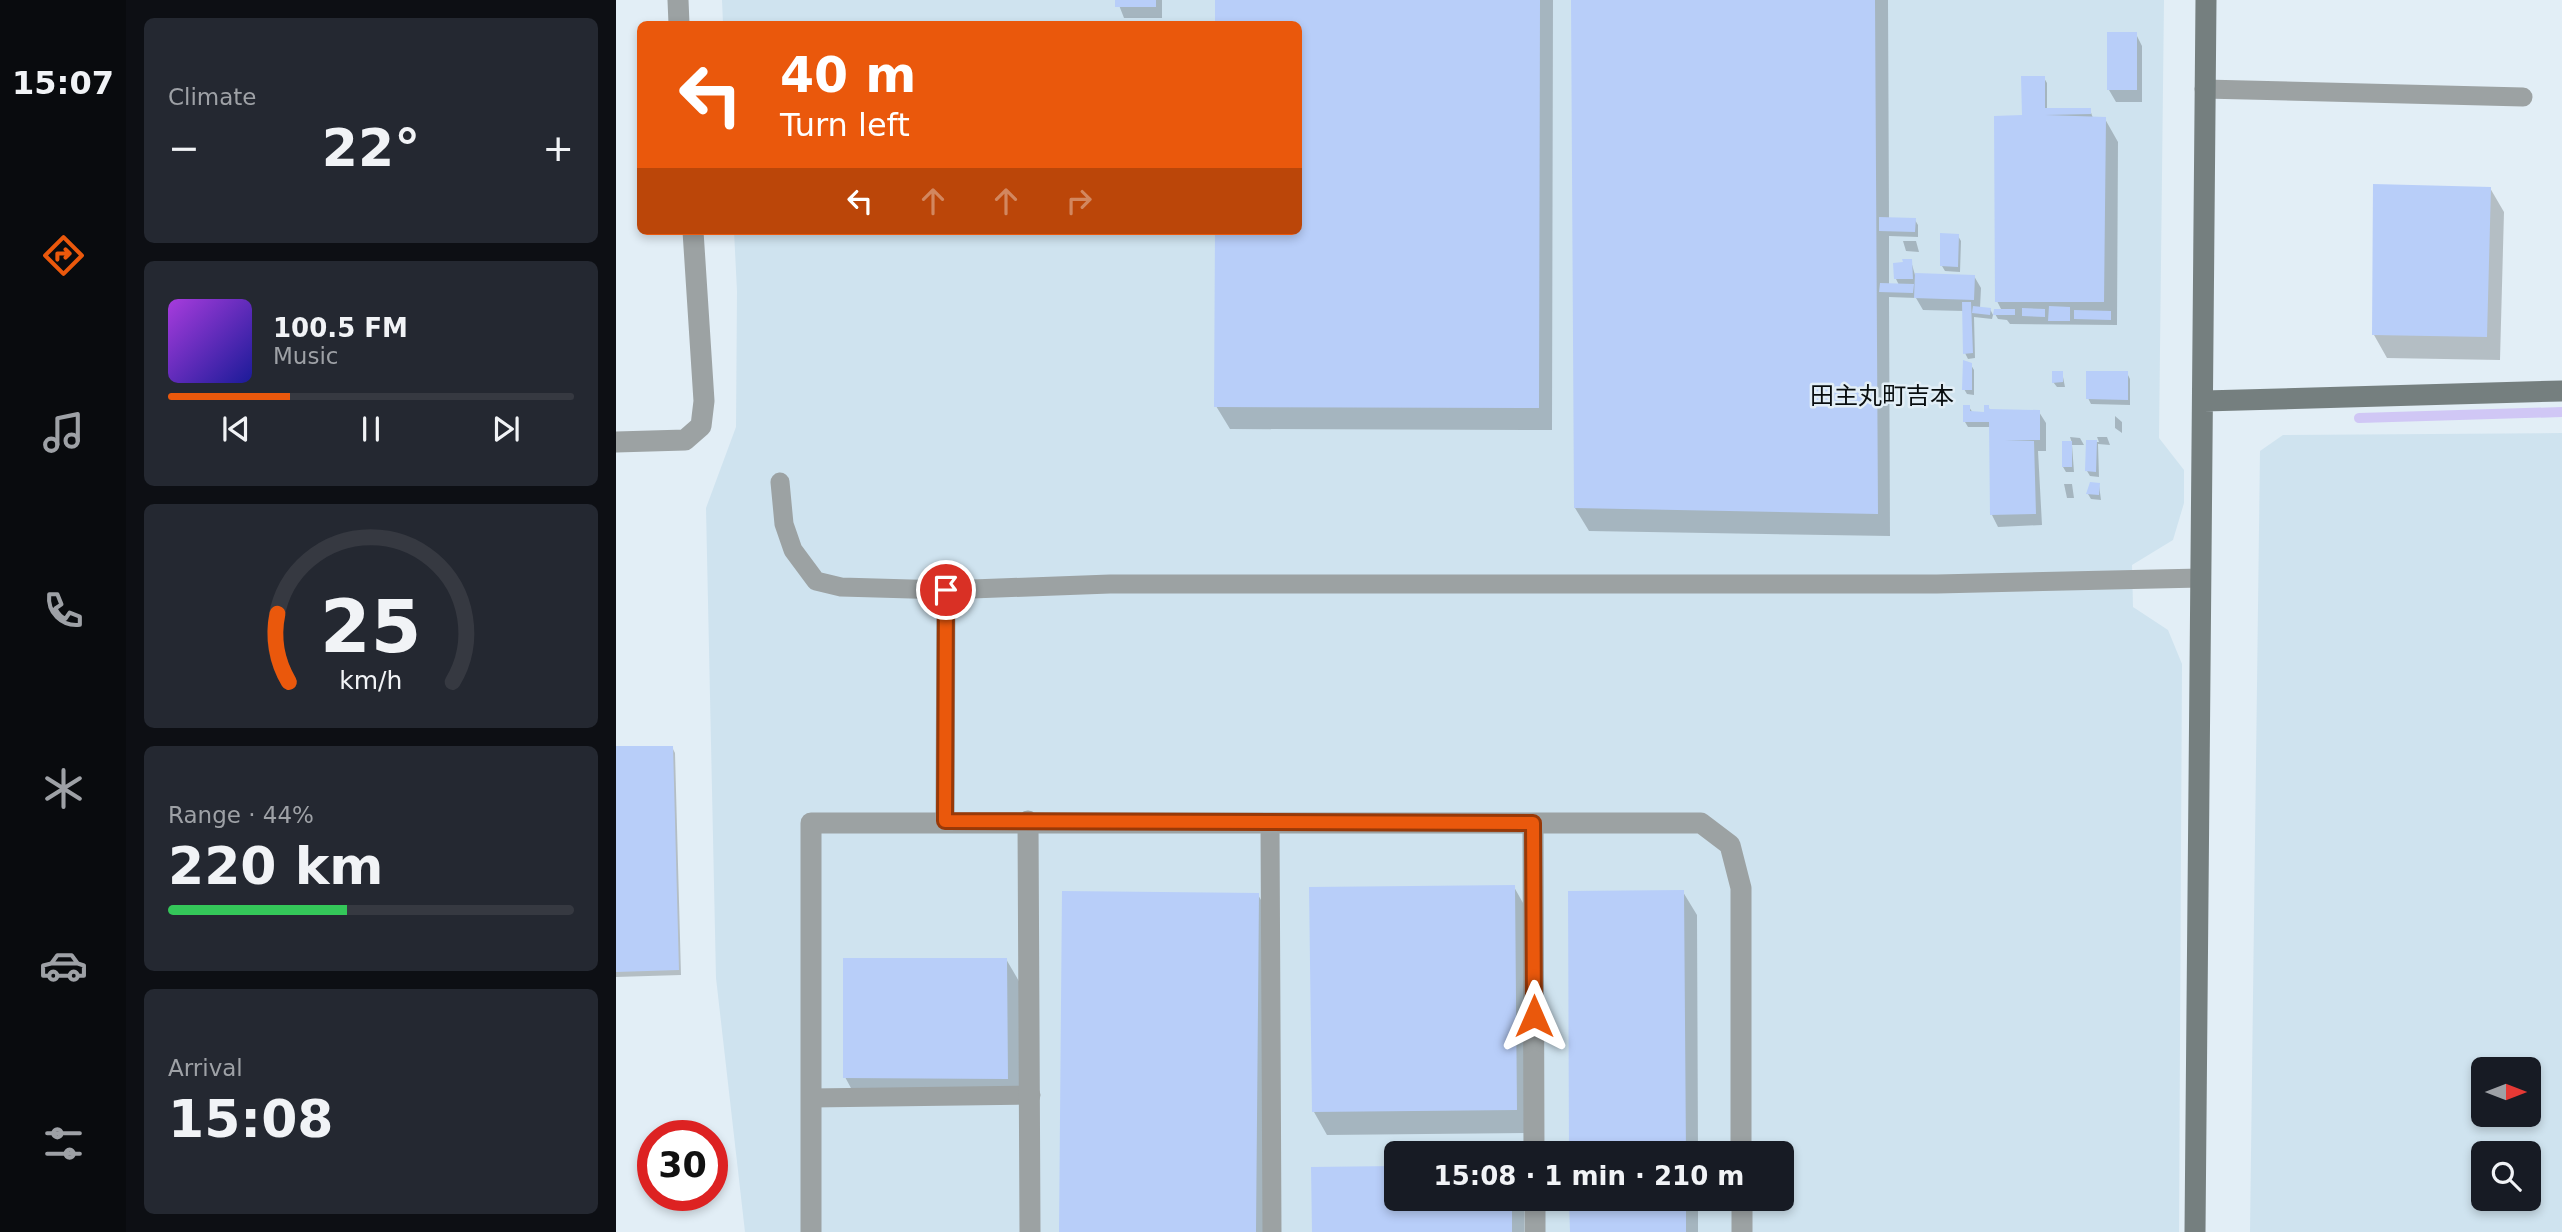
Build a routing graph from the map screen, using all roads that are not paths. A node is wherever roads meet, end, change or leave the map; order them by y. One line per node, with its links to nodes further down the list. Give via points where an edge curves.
1 (678, 0): 3 (street)
2 (2206, 0): 4 (street)
3 (679, 21)
4 (2204, 89): 5 (lane); 8 (street)
5 (2523, 97)
6 (693, 235): 9 (street, via 704,401 701,426 685,440)
7 (2562, 391): 8 (street)
8 (2204, 401): 11 (street)
9 (616, 442)
10 (780, 482): 12 (lane, via 784,524 793,550 816,581 841,587)
11 (2201, 578): 12 (lane, via 1937,584 1110,584); 28 (street)
12 (946, 590): 13 (lane)
13 (945, 821): 14 (street); 18 (street, via 811,823)
14 (1028, 821): 16 (street); 17 (street)
15 (1533, 823): 16 (street); 19 (street); 20 (street, via 1701,823 1730,845 1741,888)
16 (1270, 824): 25 (lane)
17 (1031, 1095): 18 (lane); 24 (street)
18 (811, 1098): 23 (street)
19 (1534, 1141)
20 (1741, 1141)
21 (1535, 1211): 26 (street)
22 (1742, 1211): 27 (street)
23 (811, 1232)
24 (1030, 1232)
25 (1272, 1232)
26 (1535, 1232)
27 (1742, 1232)
28 (2195, 1232)

